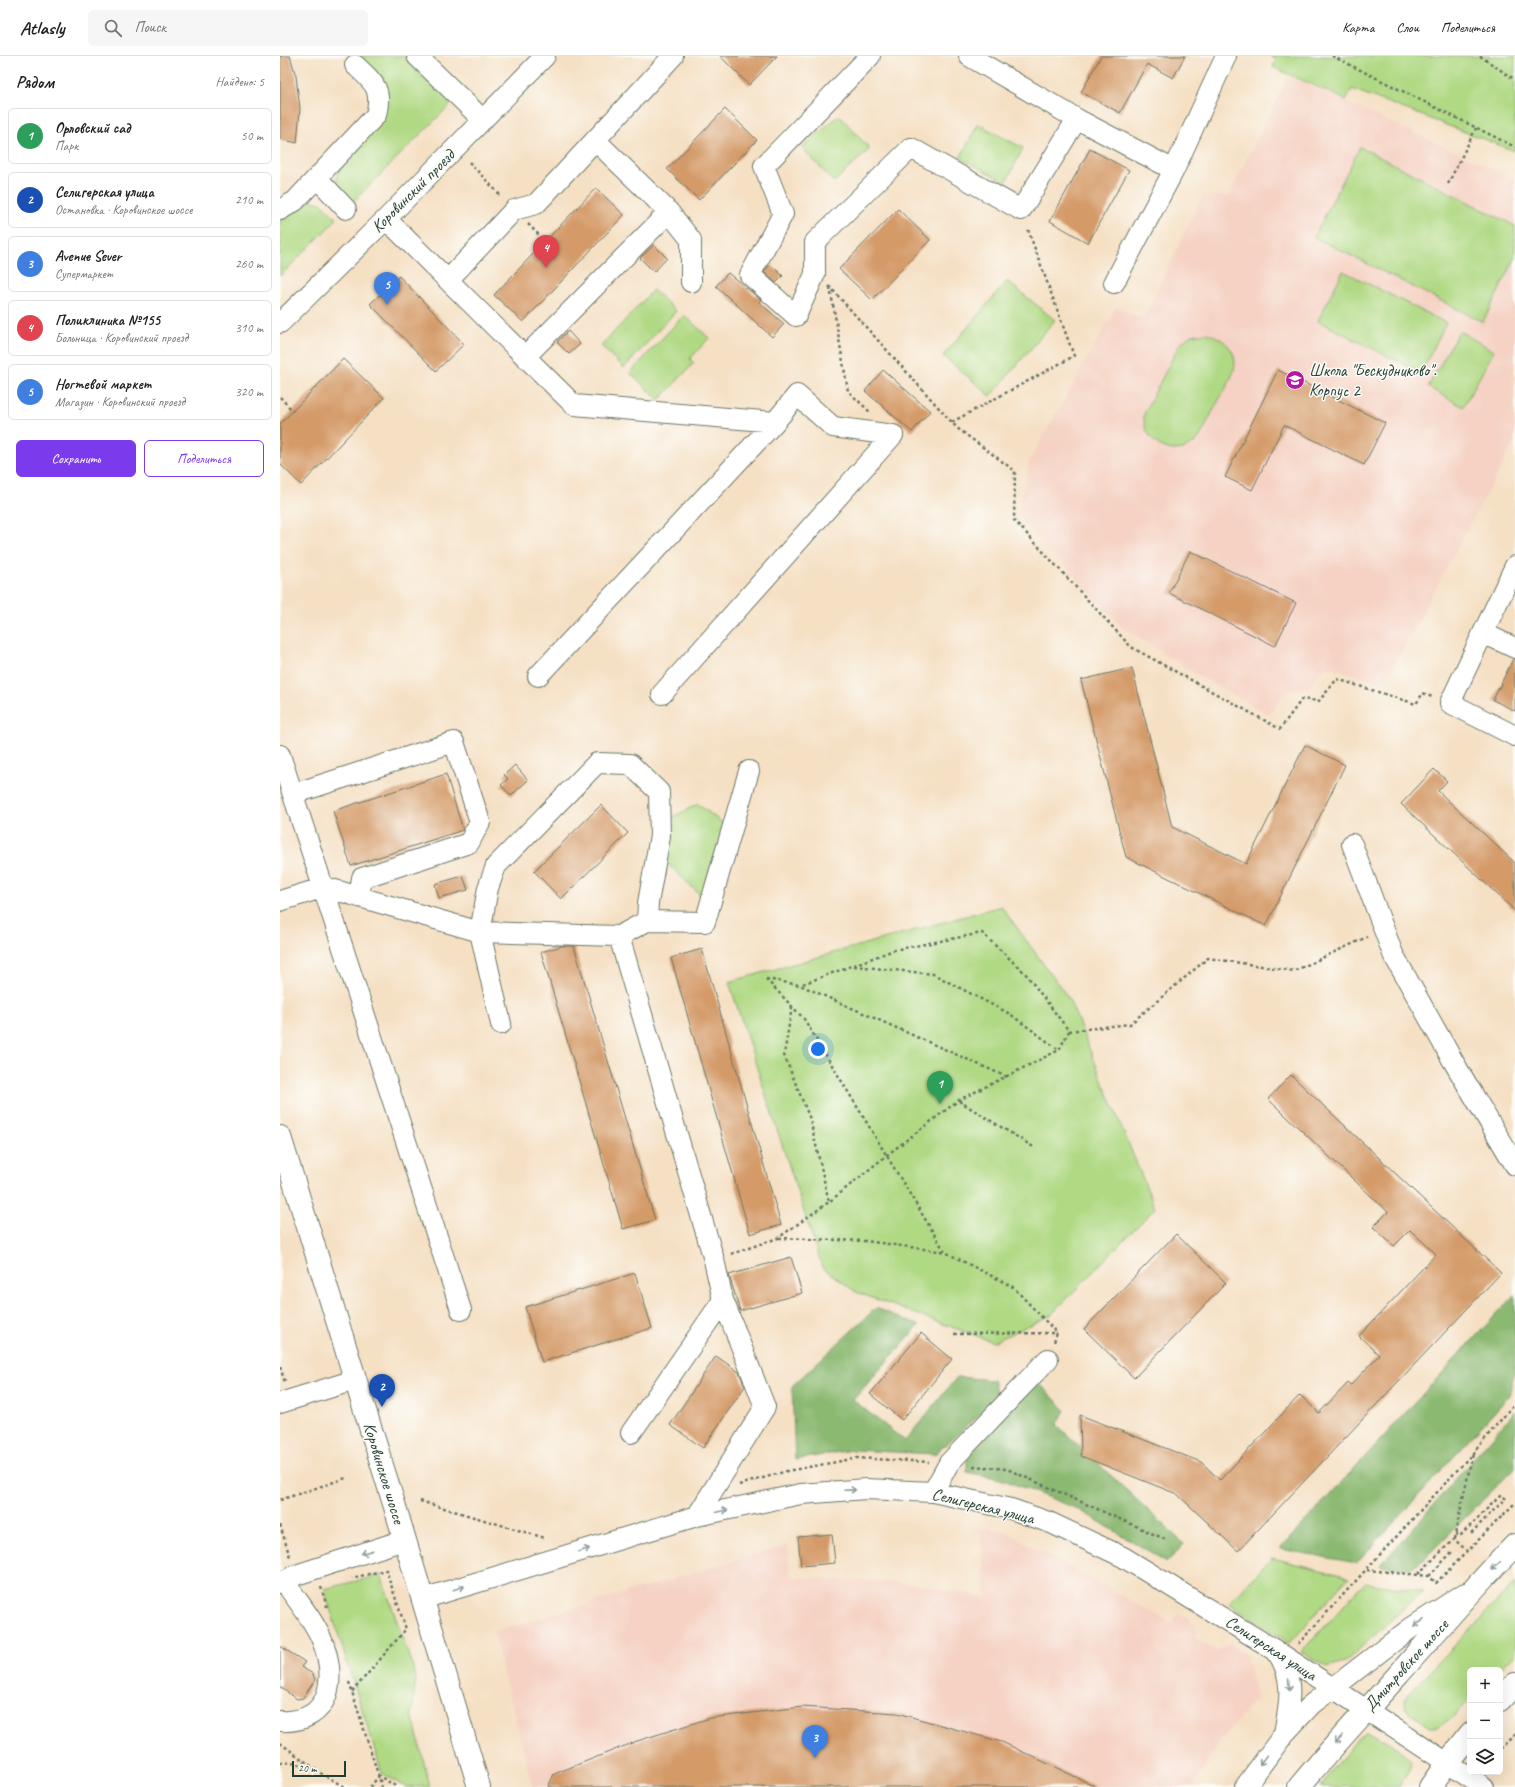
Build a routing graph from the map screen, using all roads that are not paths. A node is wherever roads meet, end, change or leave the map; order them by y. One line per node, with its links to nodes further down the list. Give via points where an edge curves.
1 (417, 56): 9 (street)
2 (545, 56): 9 (street, Коровинский проезд)
3 (673, 56): 10 (street)
4 (870, 56): 8 (street, via 764,166 783,214 750,275 796,316 815,274 815,242 912,148 1021,210)
5 (969, 56): 8 (street)
6 (1226, 56): 11 (street)
7 (355, 65): 12 (street, via 374,84 380,101 376,115)
8 (1077, 119): 11 (street)
9 (483, 120): 16 (street, Коровинский проезд)
10 (595, 140): 15 (street); 17 (street, via 536,204 514,210)
11 (1174, 170): 19 (street)
12 (317, 178): 13 (street); 14 (street, via 295,201)
13 (346, 209)
14 (280, 210)
15 (669, 212): 18 (street, via 691,240); 21 (street)
16 (386, 219): 17 (street); 20 (street, Коровинский проезд)
17 (449, 280): 21 (street)
18 (691, 282)
19 (1114, 283)
20 (280, 323)
21 (526, 356): 22 (street, via 574,405)
22 (774, 422): 26 (street); 27 (street, via 797,395 833,427 893,435)
23 (1515, 566): 24 (street)
24 (1483, 633): 25 (street); 28 (street, via 1450,703)
25 (1515, 648)
26 (538, 676)
27 (662, 694)
28 (1515, 736)
29 (280, 754): 31 (street)
30 (749, 772): 36 (street, via 705,922)
31 (294, 794): 33 (street); 34 (street, via 454,742 480,822 469,843 362,878)
32 (1352, 844): 41 (street, via 1393,954)
33 (324, 887): 34 (street); 35 (street); 43 (street)
34 (359, 897): 37 (street)
35 (280, 901)
36 (647, 921): 37 (street, via 660,836 659,792 630,764 597,763 496,866 488,888); 38 (street)
37 (480, 932): 38 (street); 39 (street)
38 (619, 936): 42 (street, via 714,1260)
39 (501, 1024)
40 (280, 1137): 45 (main road, Коровинское шоссе)
41 (1515, 1165)
42 (723, 1300): 47 (street); 49 (street, via 765,1407)
43 (461, 1310)
44 (1048, 1359): 48 (street, via 949,1463)
45 (354, 1380): 46 (street); 50 (main road, Коровинское шоссе)
46 (280, 1403)
47 (631, 1433)
48 (933, 1492): 49 (street, Селигерская улица, one-way to 48, via 800,1494 836,1490 900,1489); 55 (street, Селигерская улица, via 1011,1509 1088,1539)
49 (697, 1516): 54 (street, Селигерская улица, one-way to 49)
50 (404, 1540): 52 (street, one-way to 52, via 296,1575); 54 (main road, Коровинское шоссе)
51 (1515, 1546): 53 (main road, Дмитровское шоссе, one-way to 53)
52 (282, 1582): 60 (street, via 321,1637 330,1664 329,1690 322,1705 309,1716 294,1722)
53 (1475, 1586): 57 (street, one-way to 57, via 1411,1628); 59 (main road, Дмитровское шоссе)
54 (422, 1599): 64 (main road, Коровинское шоссе)
55 (1284, 1649): 57 (street, Селигерская улица); 61 (street, one-way to 61, via 1290,1686)
56 (1515, 1684): 58 (main road)
57 (1332, 1688): 59 (street, Селигерская улица); 61 (street, via 1312,1704)
58 (1503, 1697)
59 (1365, 1710): 63 (street, Селигерская улица); 66 (main road, Дмитровское шоссе, one-way to 66, via 1326,1753)
60 (280, 1721)
61 (1284, 1734): 65 (street, one-way to 65)
62 (1467, 1738): 63 (main road)
63 (1447, 1763): 67 (main road); 68 (street, Селигерская улица)
64 (479, 1787)
65 (1244, 1787)
66 (1300, 1787)
67 (1430, 1787)
68 (1484, 1787)

